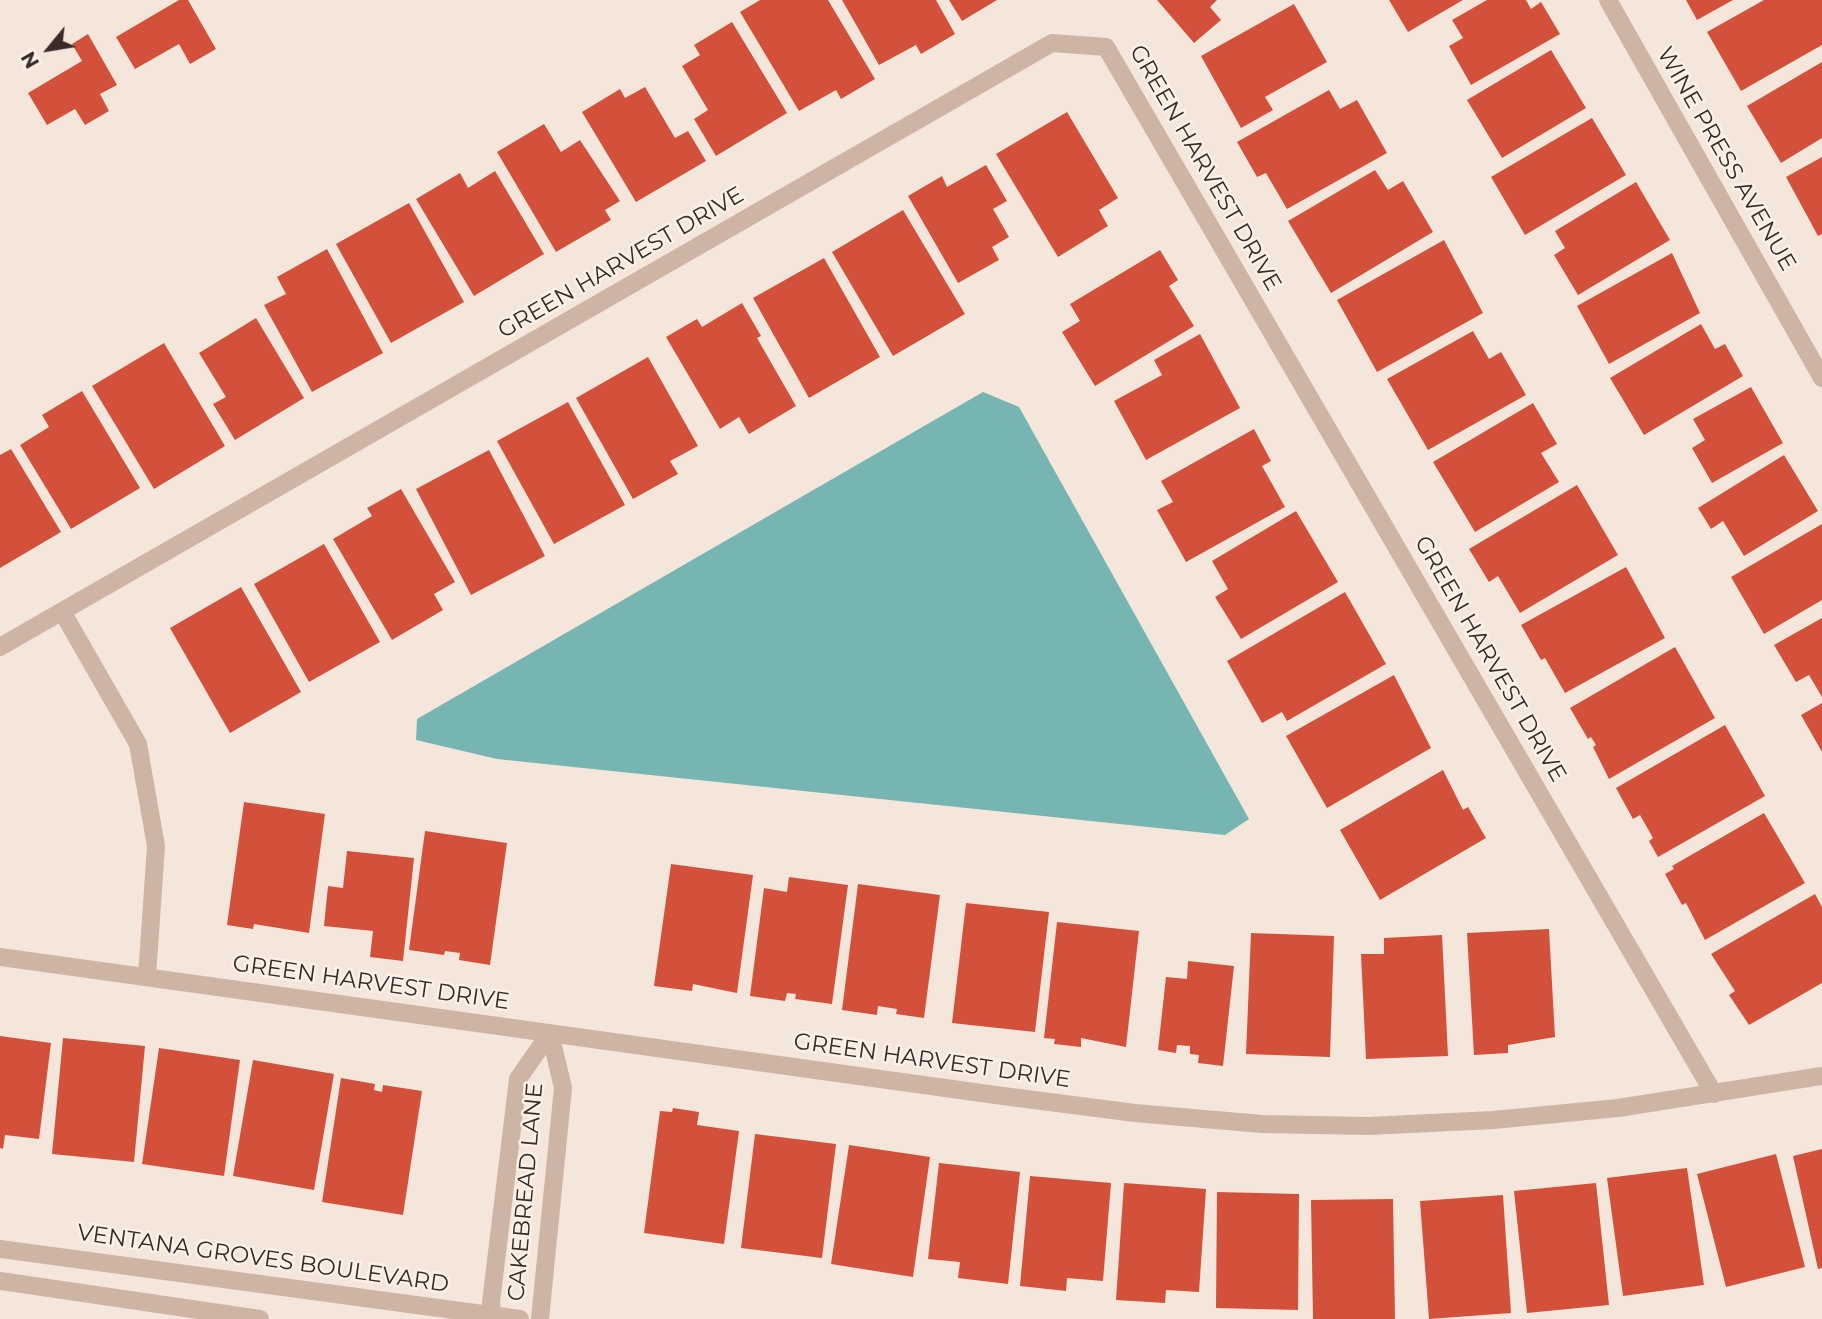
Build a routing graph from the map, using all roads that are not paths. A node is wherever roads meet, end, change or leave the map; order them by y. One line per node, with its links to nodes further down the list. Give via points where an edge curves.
1 (1608, 0): 2 (street, WINE PRESS AVENUE)
2 (1822, 378)
3 (63, 613): 4 (street, GREEN HARVEST DRIVE); 6 (street, via 138,744 156,846); 9 (street, GREEN HARVEST DRIVE, via 1052,43 1106,47)
4 (0, 647)
5 (0, 957): 6 (street, GREEN HARVEST DRIVE)
6 (147, 977): 7 (street, GREEN HARVEST DRIVE)
7 (550, 1033): 9 (street, GREEN HARVEST DRIVE, via 1096,1108 1262,1124 1369,1126 1493,1120); 12 (street, CAKEBREAD LANE, via 519,1079); 15 (street, CAKEBREAD LANE, via 563,1088)
8 (1822, 1076): 9 (street, GREEN HARVEST DRIVE)
9 (1714, 1094)
10 (0, 1249): 12 (street, VENTANA GROVES BOULEVARD)
11 (0, 1282): 13 (street)
12 (491, 1317): 14 (street, VENTANA GROVES BOULEVARD)
13 (260, 1319)
14 (520, 1319)
15 (540, 1319)

